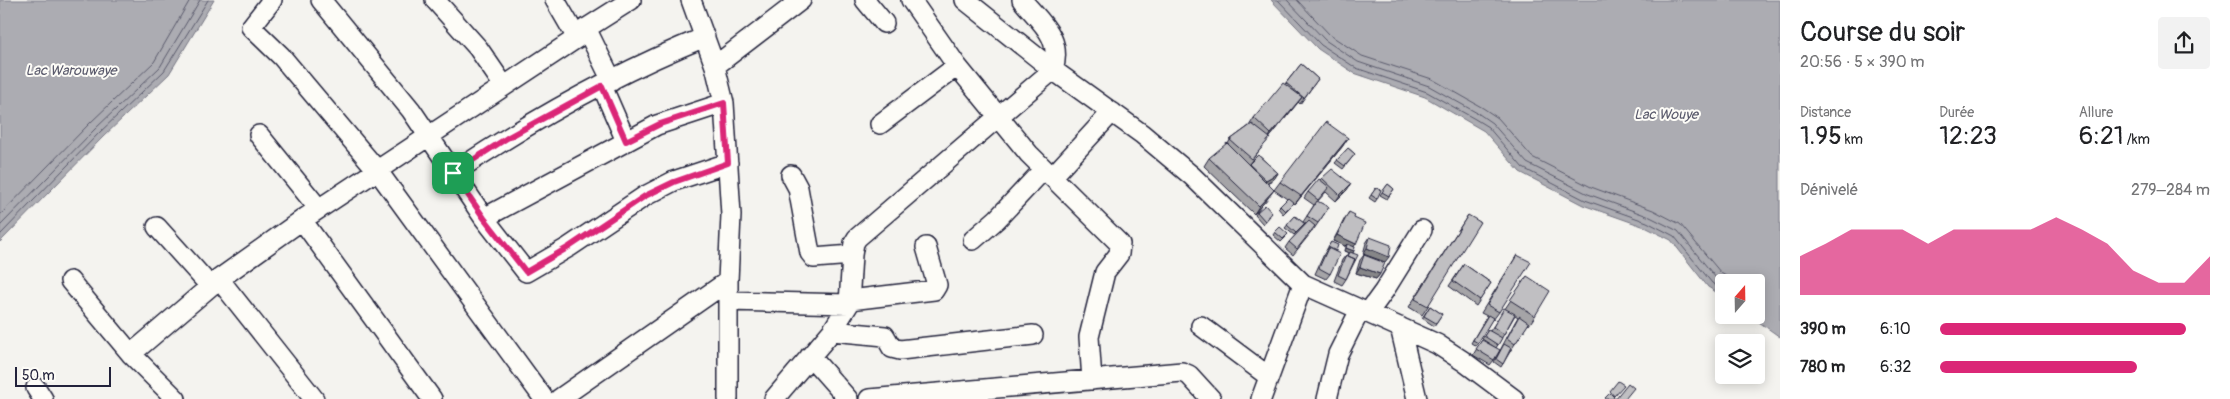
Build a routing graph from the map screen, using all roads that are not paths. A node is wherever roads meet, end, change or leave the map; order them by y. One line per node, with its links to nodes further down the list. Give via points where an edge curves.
1 (272, 0): 28 (street, via 250,27 287,62)
2 (434, 0): 19 (street, via 478,48)
3 (555, 0): 13 (street)
4 (631, 0): 13 (street)
5 (691, 0): 14 (street)
6 (801, 0): 15 (street)
7 (865, 0): 12 (street)
8 (911, 0): 16 (street)
9 (966, 0): 17 (street)
10 (1022, 0): 17 (street, via 1053,38 1057,48)
11 (329, 3): 25 (street)
12 (884, 23)
13 (581, 33): 18 (street); 19 (street)
14 (705, 37): 15 (street); 18 (street, via 659,56)
15 (715, 66): 20 (street)
16 (957, 66): 22 (street); 23 (street)
17 (1053, 70): 21 (street); 22 (street)
18 (607, 84): 26 (street); 29 (street, via 507,138)
19 (504, 86): 25 (street)
20 (724, 103): 26 (street, via 660,124); 27 (street)
21 (1112, 112): 30 (street); 43 (street, via 1192,176)
22 (998, 117): 30 (street); 39 (street, via 857,238)
23 (880, 124)
24 (259, 135): 32 (street)
25 (430, 136): 28 (street); 29 (street)
26 (626, 141): 33 (street)
27 (728, 163): 33 (street, via 674,182 636,201 528,272); 41 (street)
28 (378, 170): 32 (street); 58 (street)
29 (453, 173): 33 (street)
30 (1048, 173): 37 (street); 54 (street, via 1120,244 1119,254 1105,272 1088,337)
31 (791, 175): 39 (street, via 798,188 810,253 821,259)
32 (319, 208): 34 (street)
33 (484, 218)
34 (302, 220): 42 (street); 57 (street)
35 (157, 227): 42 (street)
36 (1422, 230): 46 (street, via 1384,291)
37 (973, 240)
38 (926, 247): 45 (street, via 937,285 934,290)
39 (852, 255): 45 (street)
40 (70, 281): 51 (street)
41 (728, 281): 44 (street); 59 (street)
42 (214, 283): 51 (street); 56 (street)
43 (1303, 284): 46 (street); 53 (street)
44 (728, 302): 45 (street); 60 (street)
45 (850, 302): 49 (street)
46 (1364, 311): 48 (street); 66 (street, via 1338,354)
47 (1201, 326): 53 (street)
48 (1400, 327): 67 (street); 68 (street, via 1437,344)
49 (832, 331): 50 (street, via 885,336 892,348 900,350); 52 (street)
50 (1033, 335)
51 (131, 354): 55 (street)
52 (810, 356): 61 (street); 62 (street)
53 (1268, 376): 65 (street)
54 (1092, 380): 63 (street); 64 (street, via 1182,372 1189,375)
55 (176, 399)
56 (314, 399)
57 (432, 399)
58 (544, 399)
59 (559, 399)
60 (728, 399)
61 (774, 399)
62 (848, 399)
63 (869, 399)
64 (1211, 399)
65 (1260, 399)
66 (1327, 399)
67 (1417, 399)
68 (1514, 399)

